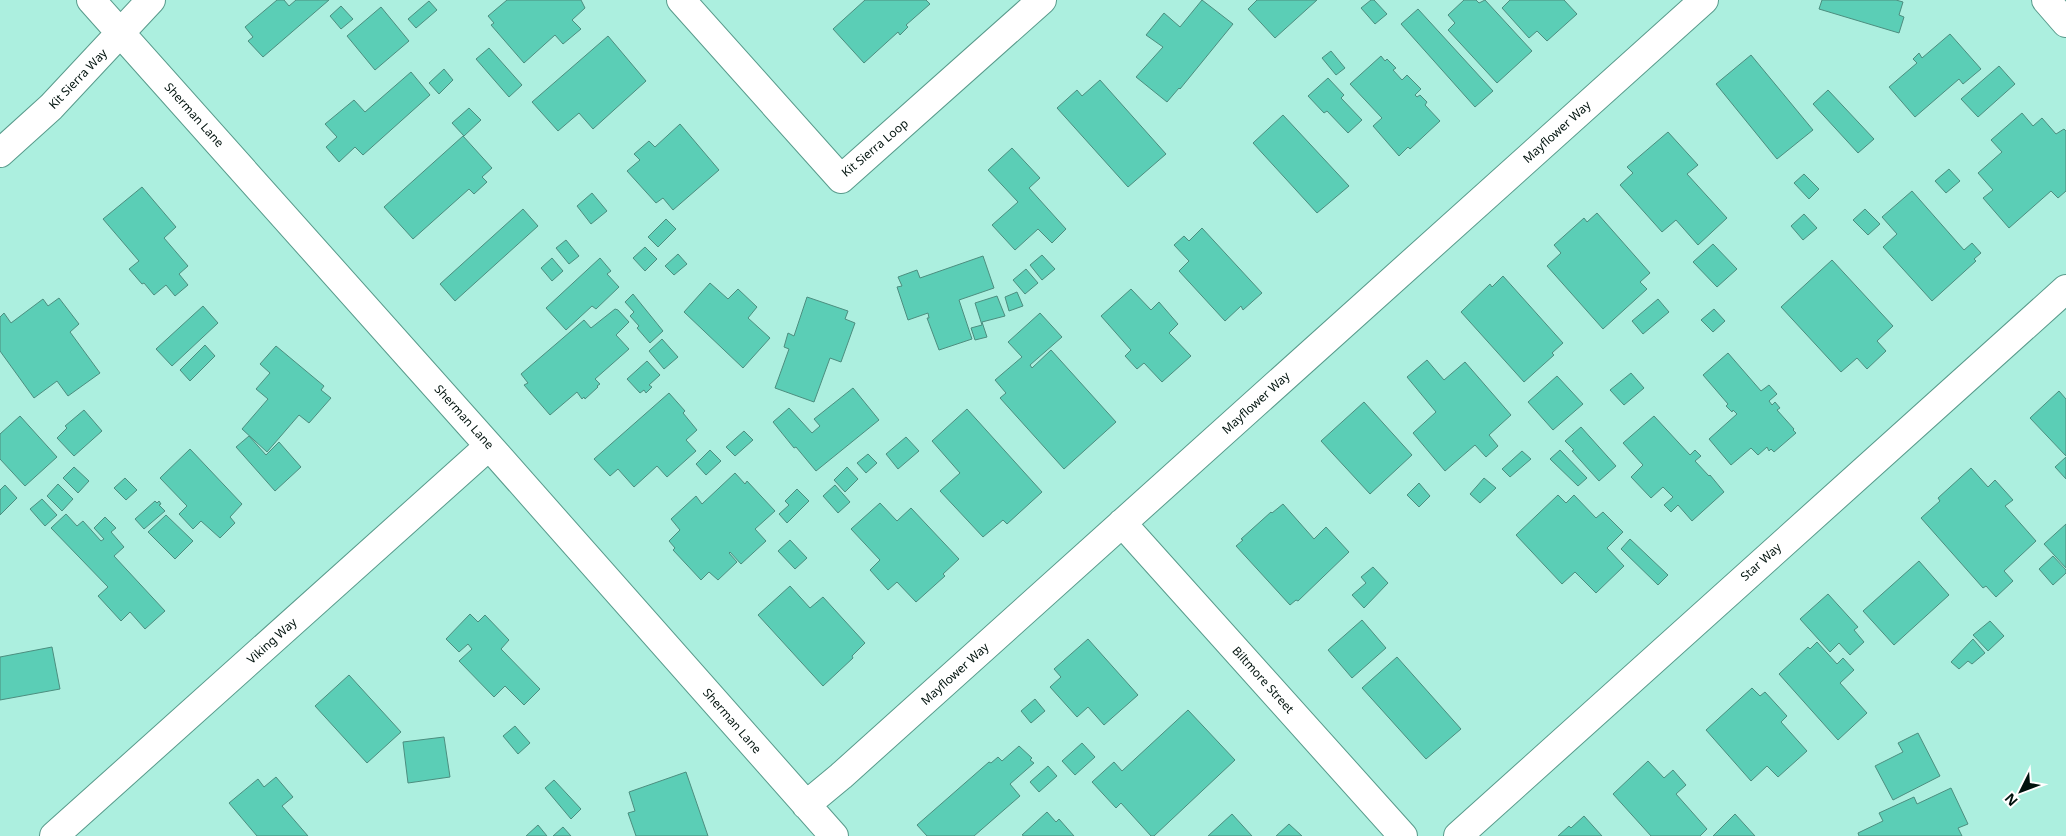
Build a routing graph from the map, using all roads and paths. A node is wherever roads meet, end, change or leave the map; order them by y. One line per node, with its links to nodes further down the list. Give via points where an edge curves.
1 (91, 0): 8 (street, Sherman Lane)
2 (151, 0): 8 (street, Kit Sierra Way)
3 (681, 0): 4 (street, Kit Sierra Loop, via 841,179)
4 (1042, 0)
5 (1704, 0): 12 (street, Mayflower Way)
6 (2046, 0): 7 (street)
7 (2066, 23)
8 (121, 33): 9 (street, Kit Sierra Way, via 51,107); 11 (street, Sherman Lane)
9 (0, 153)
10 (2066, 289): 17 (street, Star Way)
11 (489, 446): 13 (street, Sherman Lane); 14 (street, Viking Way)
12 (1122, 523): 13 (street, Mayflower Way); 16 (street, Biltmore Street)
13 (806, 805): 15 (street, Sherman Lane)
14 (54, 836)
15 (834, 836)
16 (1404, 836)
17 (1458, 836)

